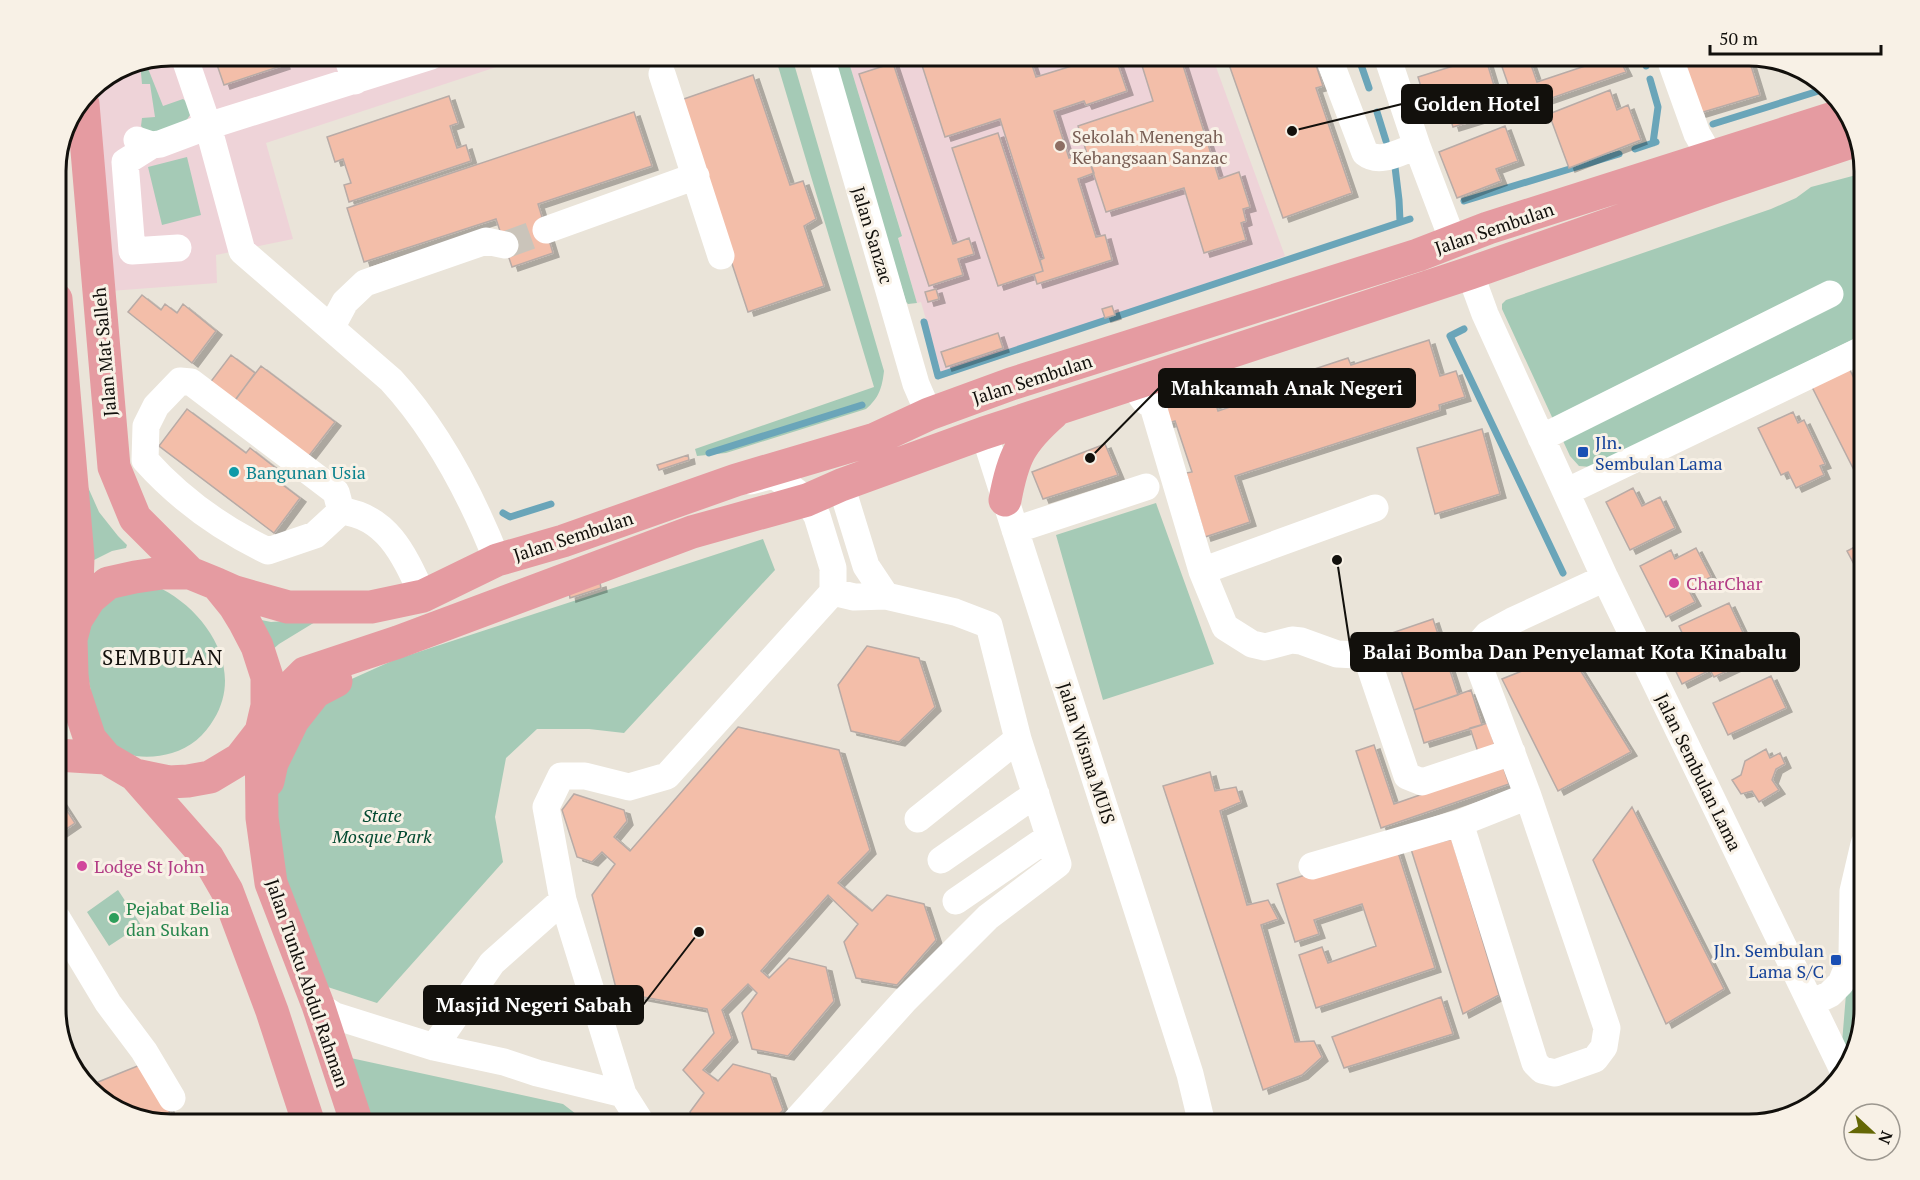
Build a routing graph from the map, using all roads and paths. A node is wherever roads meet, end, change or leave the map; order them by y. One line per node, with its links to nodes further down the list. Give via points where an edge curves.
1 (187, 66): 12 (street)
2 (350, 66): 9 (street)
3 (401, 66): 9 (street)
4 (824, 66): 33 (street, Jalan Sanzac, via 916,384)
5 (1332, 66): 14 (street, via 1365,153 1382,159)
6 (1390, 66): 14 (street)
7 (1672, 66): 15 (street, via 1696,134)
8 (662, 74): 16 (street)
9 (355, 81): 12 (street)
10 (84, 113): 52 (main road, Jalan Mat Salleh, via 114,467 135,518)
11 (1839, 116): 15 (main road, Jalan Sembulan)
12 (208, 126): 20 (street, via 171,141 144,142 125,162 132,251); 26 (street, via 242,251)
13 (1850, 143): 23 (main road, Jalan Sembulan)
14 (1417, 146): 19 (street)
15 (1711, 158): 17 (main road, Jalan Sembulan)
16 (696, 176): 18 (street); 22 (street)
17 (1488, 228): 19 (main road, Jalan Sembulan); 23 (main road)
18 (546, 230)
19 (1453, 241): 21 (main road, Jalan Sembulan)
20 (178, 248)
21 (1418, 255): 23 (main road); 24 (main road, Jalan Sembulan)
22 (721, 256)
23 (1470, 273): 27 (main road, Jalan Sembulan); 35 (street, Jalan Sembulan Lama)
24 (1308, 289): 27 (street, via 1290,306); 29 (main road, Jalan Sembulan)
25 (1830, 294): 35 (street)
26 (337, 333): 26 (street, via 345,302 364,283 486,241 505,244 488,257 373,299); 48 (street, via 391,380 423,419 481,520)
27 (1287, 334): 31 (main road, Jalan Sembulan)
28 (1854, 354): 41 (street)
29 (1080, 363): 30 (main road, Jalan Sembulan); 31 (main road, via 1113,372)
30 (1011, 384): 33 (main road, Jalan Sembulan); 34 (main road)
31 (1132, 385): 32 (main road, Jalan Sembulan); 49 (street, via 1153,406)
32 (1059, 408): 34 (main road, Jalan Sembulan); 43 (main road, via 1017,454)
33 (929, 414): 36 (main road, Jalan Sembulan)
34 (984, 433): 36 (main road, via 951,424 898,440); 39 (main road, Jalan Sembulan); 43 (street, Jalan Wisma MUIS)
35 (1541, 438): 41 (street, Jalan Sembulan Lama)
36 (875, 439): 38 (main road, Jalan Sembulan)
37 (66, 464): 47 (main road)
38 (736, 480): 42 (street, via 744,483 774,475); 48 (main road, Jalan Sembulan)
39 (841, 485): 42 (main road, Jalan Sembulan); 55 (street, via 866,566)
40 (1146, 487): 46 (street)
41 (1566, 492): 51 (street, Jalan Sembulan Lama)
42 (807, 500): 53 (street, via 817,516 833,568); 56 (main road, Jalan Sembulan, via 692,532)
43 (1005, 500): 46 (street, Jalan Wisma MUIS)
44 (1375, 508): 49 (street)
45 (341, 511): 45 (street, via 315,535 268,551 238,537 166,484 145,460 146,426 156,406 180,381 191,382 336,492); 54 (street, via 358,513 390,536 407,560)
46 (1015, 530): 80 (street, Jalan Wisma MUIS)
47 (78, 557): 50 (main road); 57 (main road)
48 (497, 560): 54 (main road, Jalan Sembulan); 56 (main road, via 486,594)
49 (1202, 571): 60 (street, via 1225,627 1251,644 1265,647 1301,641 1368,661 1407,776 1422,782)
50 (66, 578)
51 (1605, 578): 60 (street, via 1512,621 1480,643 1476,658); 76 (street, Jalan Sembulan Lama)
52 (204, 579): 54 (main road, Jalan Sembulan, via 288,606 371,607); 57 (main road, via 162,573 108,584 90,598); 58 (main road, via 234,605 257,646 267,677 267,706)
53 (833, 592): 55 (street, via 854,597); 72 (street, via 668,776 629,788 585,776 561,776 546,807)
54 (423, 596)
55 (886, 596): 59 (street, via 956,612 989,625)
56 (412, 636): 58 (main road, Jalan Sembulan, via 304,673 280,698); 66 (main road, via 315,692 293,720 272,762)
57 (67, 639): 62 (main road, via 74,691 90,739)
58 (261, 732): 63 (main road, via 240,759 210,777 169,782); 66 (main road, Jalan Tunku Abdul Rahman)
59 (1018, 739): 64 (street); 67 (street)
60 (1512, 752): 65 (street)
61 (66, 756): 62 (main road)
62 (106, 758): 63 (main road)
63 (135, 775): 83 (main road, via 208,858 227,891)
64 (1036, 794): 69 (street); 70 (street)
65 (1528, 796): 68 (street); 68 (street, via 1607,1028 1604,1047 1595,1059 1556,1073 1542,1070 1535,1063)
66 (262, 818): 77 (main road, Jalan Tunku Abdul Rahman, via 271,883)
67 (918, 819)
68 (1460, 823): 71 (street)
69 (1049, 837): 73 (street); 86 (street, via 1058,864 988,917 905,1000)
70 (941, 860)
71 (1312, 866)
72 (563, 900): 78 (street, via 492,963); 81 (street)
73 (956, 901)
74 (66, 933): 82 (street)
75 (1854, 937): 76 (street, via 1852,956 1841,983)
76 (1812, 1003): 79 (street, Jalan Sembulan Lama)
77 (318, 1005): 78 (street, via 335,1016); 84 (main road, Jalan Tunku Abdul Rahman)
78 (434, 1047): 81 (street)
79 (1840, 1063)
80 (1190, 1074): 87 (street); 88 (street); 89 (street)
81 (623, 1094): 85 (street)
82 (172, 1098)
83 (305, 1114)
84 (353, 1114)
85 (635, 1114)
86 (803, 1114)
87 (1187, 1114)
88 (1199, 1114)
89 (1212, 1114)

